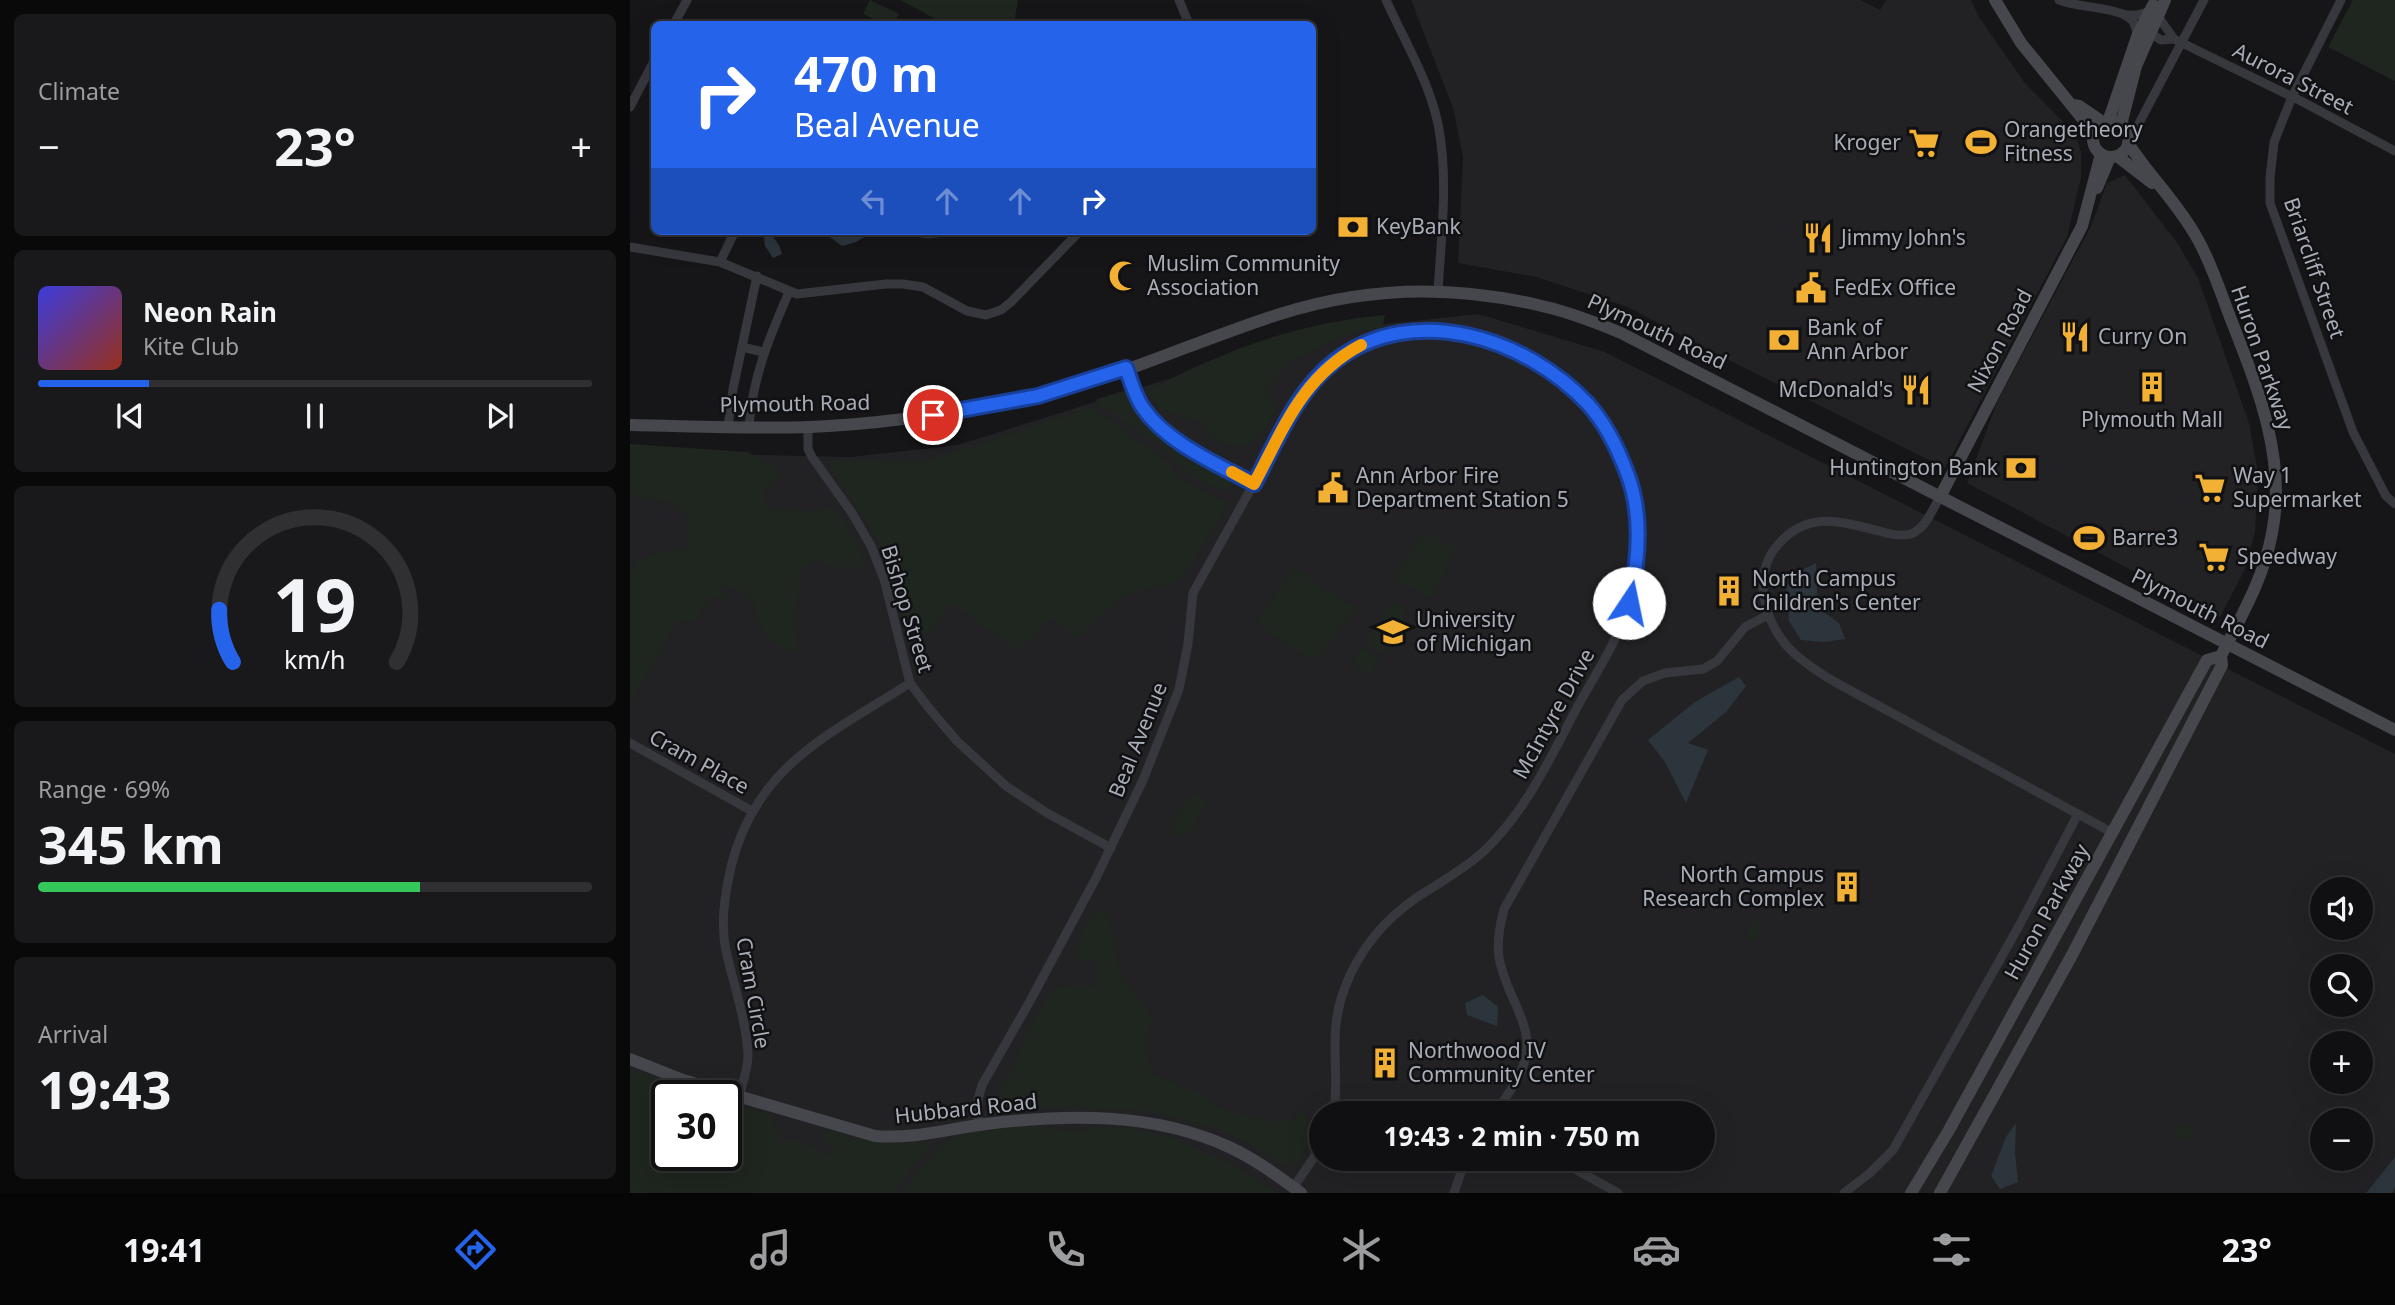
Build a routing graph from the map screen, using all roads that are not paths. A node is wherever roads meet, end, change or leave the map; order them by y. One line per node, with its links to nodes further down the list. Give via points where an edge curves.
1 (687, 0): 10 (street)
2 (1179, 0): 11 (street)
3 (1386, 0): 31 (street, via 1424,80 1438,125 1443,200)
4 (1995, 0): 16 (main road, via 2021,43)
5 (2059, 0): 9 (street)
6 (2204, 0): 13 (street)
7 (2341, 0): 15 (street, Briarcliff Street)
8 (2157, 6): 9 (street); 12 (main road); 13 (street, Aurora Street, via 2160,22)
9 (2125, 15): 12 (street)
10 (676, 21)
11 (1188, 21)
12 (2144, 33): 13 (street, Aurora Street); 18 (main road)
13 (2178, 41): 15 (street, Aurora Street); 19 (street)
14 (651, 70): 17 (street)
15 (2292, 97): 22 (street, Aurora Street); 41 (street, Briarcliff Street, via 2274,142 2270,203 2353,432 2386,496)
16 (2073, 105): 18 (main road); 20 (main road)
17 (630, 107)
18 (2111, 123): 20 (main road); 21 (main road, via 2127,133)
19 (2137, 127)
20 (2094, 133): 23 (main road, via 2094,144)
21 (2128, 143): 23 (main road, via 2122,153); 24 (main road, Huron Parkway)
22 (2395, 151)
23 (2109, 156): 24 (main road, Huron Parkway, via 2132,166); 40 (main road, Nixon Road, via 2082,226)
24 (2171, 200): 43 (main road, Huron Parkway, via 2198,239 2248,364 2268,425 2277,477 2265,561)
25 (733, 235): 28 (street)
26 (1077, 235): 30 (street, via 994,314 976,314 923,287 903,284 803,295)
27 (630, 247): 28 (street)
28 (720, 262): 29 (street)
29 (757, 276): 30 (street); 32 (street)
30 (789, 292): 33 (street)
31 (1438, 292): 34 (main road, Plymouth Road, via 1332,299); 40 (main road, Plymouth Road, via 1547,307 1621,333)
32 (742, 347): 33 (street); 36 (street)
33 (763, 352): 37 (street)
34 (1126, 368): 38 (main road, Plymouth Road, via 1038,396 976,408); 39 (street, via 1142,406 1156,424)
35 (630, 425): 36 (main road, Plymouth Road)
36 (728, 426): 37 (main road, Plymouth Road)
37 (749, 426): 38 (main road, Plymouth Road)
38 (807, 427): 44 (street, Bishop Street, via 812,457 852,513 878,562)
39 (1254, 484): 50 (street, Beal Avenue, via 1193,593 1184,669 1173,709); 58 (street, McIntyre Drive, via 1303,395 1334,362 1390,335 1451,333 1514,350 1556,375 1589,405 1628,475 1637,515 1636,574 1626,614 1521,808 1481,854 1384,924 1352,971 1334,1029)
40 (1940, 497): 42 (street, via 1922,528 1909,535 1828,520 1789,531 1764,572); 43 (main road, Plymouth Road)
41 (2395, 504)
42 (1768, 614): 48 (street, via 1776,633 1801,662); 59 (street, via 1745,627 1717,662 1643,681 1622,700 1504,909 1497,936 1499,964 1524,1024 1527,1046 1523,1068)
43 (2224, 650): 45 (main road, Plymouth Road); 49 (main road, Huron Parkway, via 2207,660); 51 (main road, Huron Parkway, via 2222,665)
44 (910, 683): 47 (street, Cram Circle, via 804,751 775,779); 50 (street, Bishop Street, via 957,741 1006,786)
45 (2395, 730)
46 (630, 744): 47 (street, Cram Place)
47 (752, 811): 56 (street, Cram Circle, via 738,841 723,900 725,946 747,1048)
48 (2078, 814): 49 (street); 67 (street, via 1893,1150)
49 (2113, 833): 51 (main road); 52 (main road, Huron Parkway)
50 (1111, 848): 60 (street, Beal Avenue, via 982,1085)
51 (2125, 854): 53 (main road, Huron Parkway)
52 (1995, 1045): 53 (main road); 68 (main road, Huron Parkway)
53 (2016, 1057): 69 (main road, Huron Parkway)
54 (630, 1059): 55 (main road, Hubbard Road)
55 (683, 1080)
56 (742, 1086)
57 (742, 1097): 60 (main road, Hubbard Road, via 875,1136 902,1138)
58 (1334, 1101)
59 (1503, 1101)
60 (978, 1125): 64 (main road, Hubbard Road, via 1070,1118 1151,1122 1228,1147)
61 (1309, 1168): 64 (street)
62 (1462, 1171): 65 (street)
63 (1578, 1171): 66 (street)
64 (1297, 1190)
65 (1454, 1193)
66 (1618, 1193)
67 (1843, 1193)
68 (1911, 1193)
69 (1940, 1193)

